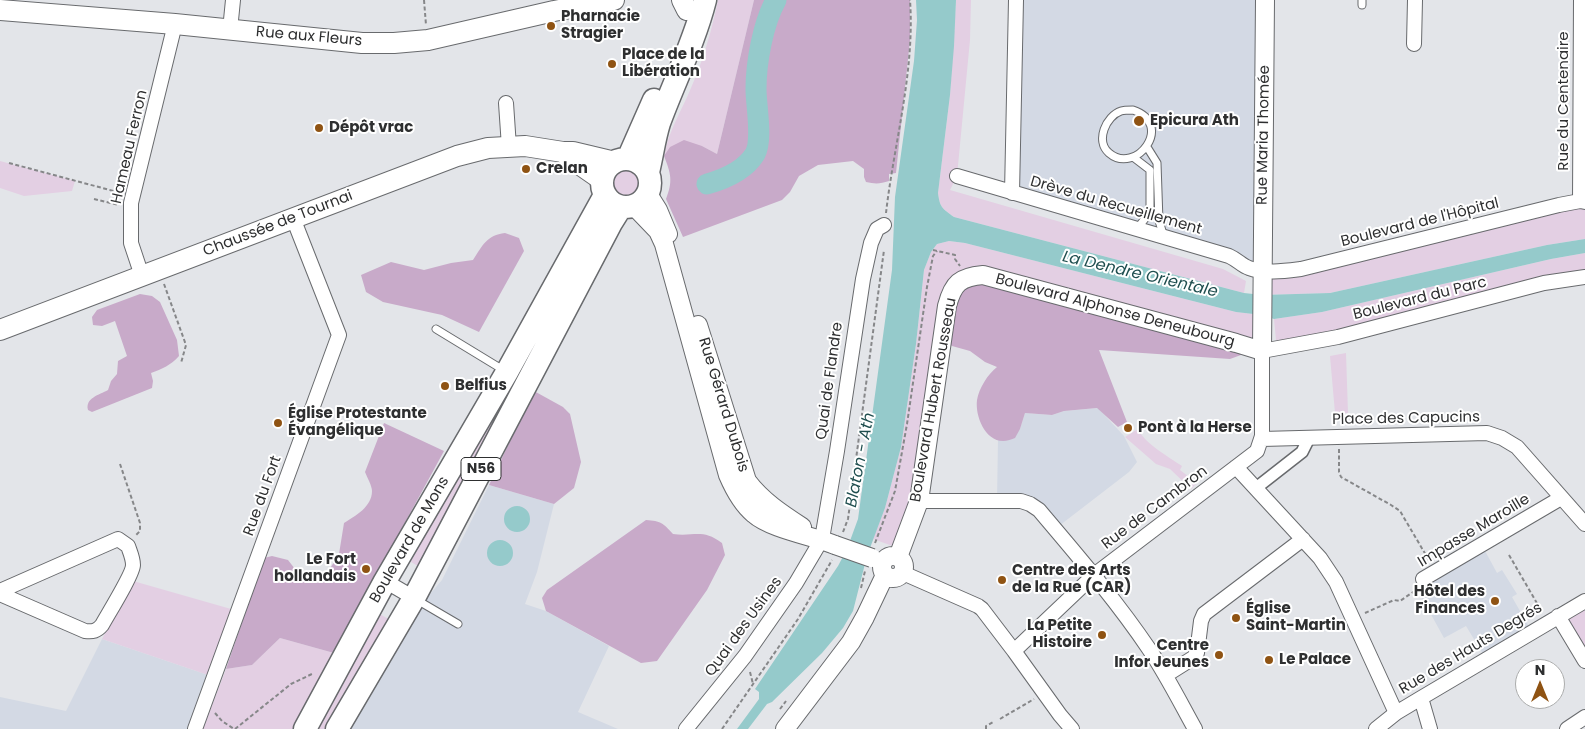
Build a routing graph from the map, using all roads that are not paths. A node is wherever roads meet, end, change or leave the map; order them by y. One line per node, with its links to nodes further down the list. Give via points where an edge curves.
1 (233, 0): 11 (street)
2 (614, 0): 8 (main road, Rue aux Fleurs)
3 (1016, 0): 19 (street)
4 (1265, 0): 26 (street, Rue Maria Thomée)
5 (1415, 0): 12 (street)
6 (1581, 0): 20 (street, Rue du Centenaire)
7 (693, 2): 18 (main road, N56); 18 (main road, N56, via 700,18 651,152)
8 (553, 5): 11 (main road, Rue aux Fleurs, via 428,40 394,43 362,43)
9 (0, 10): 10 (main road, Rue aux Fleurs)
10 (175, 24): 11 (main road, Rue aux Fleurs); 25 (street, Hameau Ferron, via 132,199 131,243)
11 (230, 30)
12 (1414, 44)
13 (506, 103): 14 (street)
14 (509, 147): 18 (main road, Chaussée de Tournai, via 587,154); 21 (main road, Chaussée de Tournai, via 488,148 457,156)
15 (1146, 147): 16 (lane); 16 (lane, via 1151,136 1150,122 1132,110 1119,112 1106,125 1104,147 1113,156); 24 (lane, via 1157,163 1159,221)
16 (1132, 157): 23 (lane, via 1150,170 1150,212)
17 (957, 176): 19 (street, Drève du Recueillement)
18 (625, 184): 32 (main road, Boulevard de Mons / N56); 41 (street, Rue Gérard Dubois, via 666,228 747,481 773,508); 47 (main road, Boulevard de Mons / N56, via 611,223)
19 (1012, 192): 23 (street, Drève du Recueillement)
20 (1583, 202): 26 (street, Boulevard de l'Hôpital, via 1559,205 1301,269)
21 (293, 218): 25 (main road, Chaussée de Tournai); 57 (street, Rue du Fort, via 339,335)
22 (881, 227): 41 (street, Quai de Flandre, via 871,243 862,279 837,451)
23 (1137, 229): 24 (street, Drève du Recueillement)
24 (1164, 237): 26 (street, Drève du Recueillement, via 1238,259)
25 (150, 273): 30 (main road, Chaussée de Tournai)
26 (1263, 275): 31 (street, Rue Maria Thomée)
27 (968, 276): 31 (street, Boulevard Alphonse Deneubourg, via 984,275 1236,343); 38 (street, Boulevard Hubert Rousseau, via 950,294)
28 (1585, 277): 31 (street, Boulevard du Parc, via 1544,284 1338,337)
29 (436, 329): 32 (lane)
30 (0, 330)
31 (1262, 344): 34 (street)
32 (508, 372): 45 (main road, Boulevard de Mons / N56)
33 (1310, 438): 34 (street, Place des Capucins); 36 (street, via 1302,452); 37 (street, Place des Capucins, via 1487,433 1516,447)
34 (1262, 439): 35 (street, Rue de Cambron, via 1254,455)
35 (1236, 467): 36 (street); 43 (street, Rue de Cambron)
36 (1256, 488): 40 (street)
37 (1561, 498): 39 (street, Place des Capucins); 44 (street, Impasse Maroille)
38 (919, 501): 42 (street, Boulevard Hubert Rousseau); 43 (street, via 1021,501 1030,504 1039,510)
39 (1585, 524)
40 (1303, 540): 53 (street, via 1204,614 1194,658); 55 (street, via 1336,582)
41 (828, 542): 42 (street, Rue Gérard Dubois, bridge); 60 (street, Quai des Usines, via 745,656)
42 (883, 563): 51 (street, via 978,606); 61 (street, Boulevard Hubert Rousseau, via 866,618)
43 (1094, 575): 51 (street, Rue de Cambron); 53 (street)
44 (1423, 579)
45 (385, 581): 47 (street); 58 (main road, Boulevard de Mons / N56)
46 (0, 593): 46 (street, via 85,631 95,631 102,625 132,569 128,546 118,540)
47 (414, 598): 50 (lane); 59 (main road, Boulevard de Mons / N56)
48 (1585, 601): 49 (street, Rue des Hauts Degrés)
49 (1558, 616): 52 (street); 54 (street, Rue des Hauts Degrés)
50 (458, 624)
51 (1014, 651): 62 (street)
52 (1585, 661)
53 (1166, 675): 63 (street)
54 (1421, 698): 55 (street, Rue des Hauts Degrés); 65 (street)
55 (1396, 713): 64 (street, Rue des Hauts Degrés)
56 (1585, 717): 66 (street)
57 (195, 729)
58 (305, 729)
59 (337, 729)
60 (686, 729)
61 (785, 729)
62 (1072, 729)
63 (1195, 729)
64 (1376, 729)
65 (1430, 729)
66 (1567, 729)

